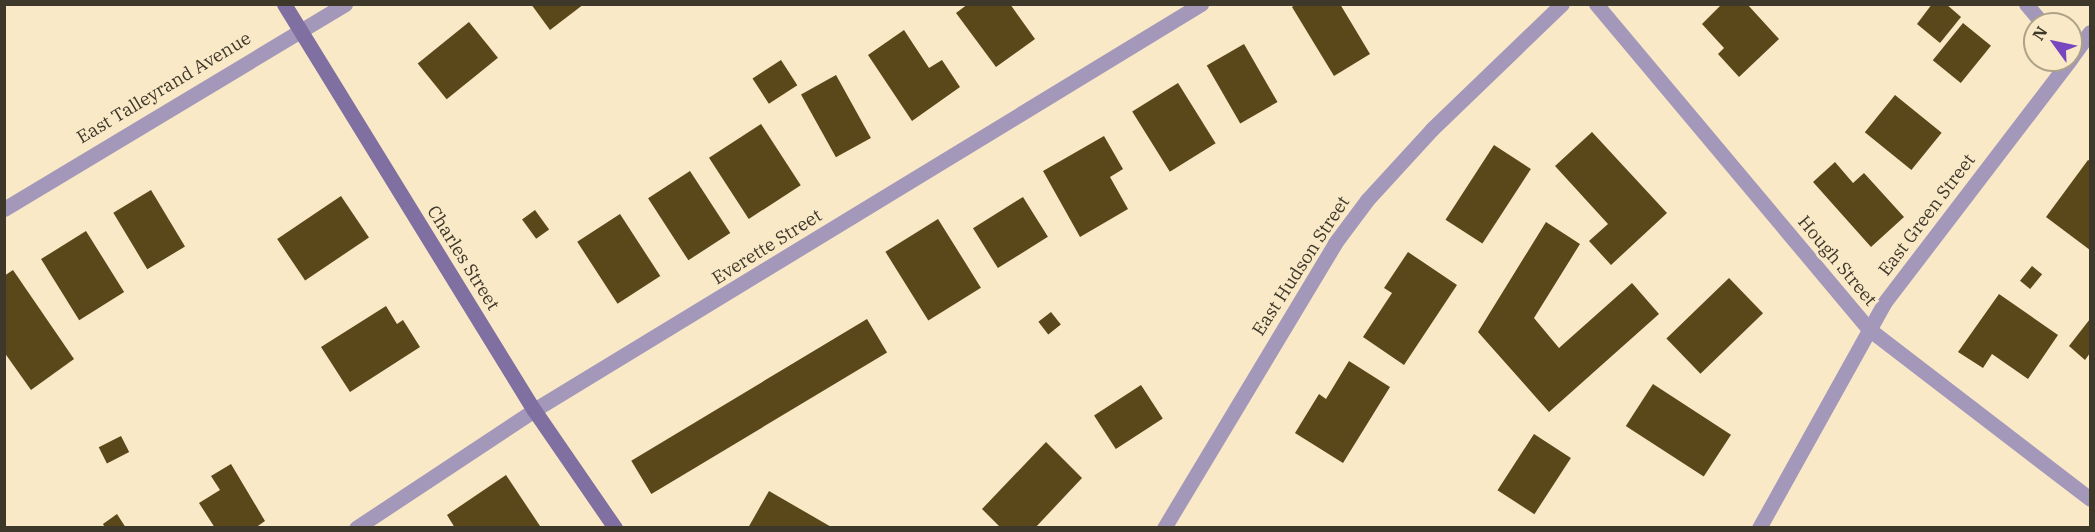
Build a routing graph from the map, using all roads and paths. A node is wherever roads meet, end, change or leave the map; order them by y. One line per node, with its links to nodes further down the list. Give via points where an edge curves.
1 (284, 4): 6 (street, Charles Street)
2 (345, 4): 6 (street, East Talleyrand Avenue)
3 (1201, 4): 10 (street, Everette Street)
4 (1562, 4): 14 (street, East Hudson Street, via 1432,129 1366,200 1335,243)
5 (1596, 4): 9 (street, Hough Street)
6 (299, 30): 8 (street, East Talleyrand Avenue); 10 (street, Charles Street)
7 (2060, 72): 9 (street, East Green Street, via 1884,303)
8 (4, 209)
9 (1870, 330): 11 (street, Hough Street); 15 (street, East Green Street)
10 (534, 410): 12 (street, Everette Street); 13 (street, Charles Street)
11 (2091, 500)
12 (356, 528)
13 (615, 528)
14 (1164, 528)
15 (1759, 528)

